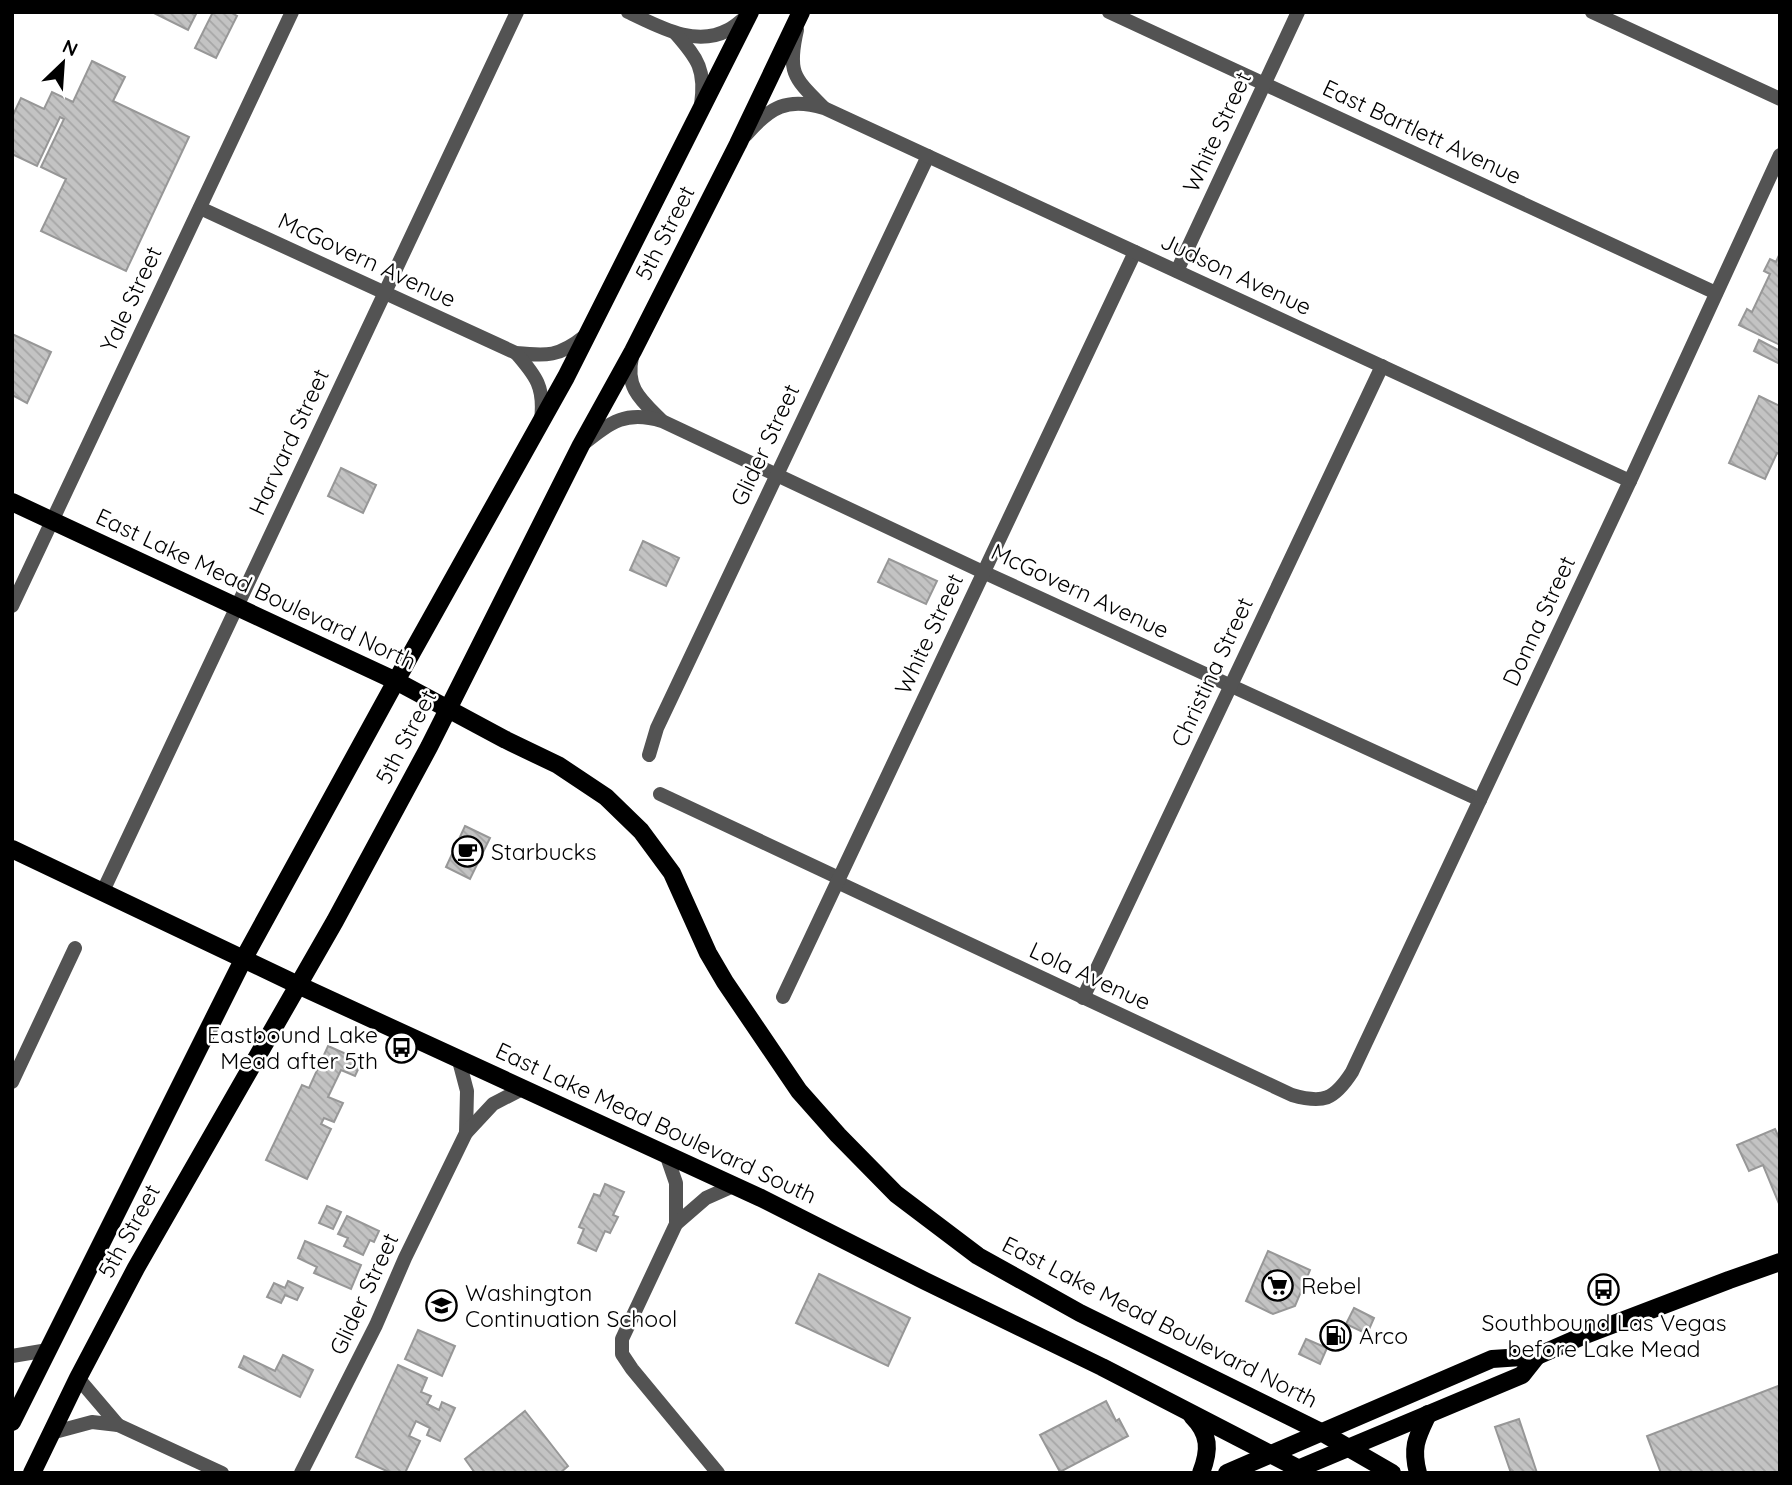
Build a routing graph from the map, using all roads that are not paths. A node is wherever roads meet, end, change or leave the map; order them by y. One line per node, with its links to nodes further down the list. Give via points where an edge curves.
1 (292, 12): 17 (street, Yale Street)
2 (517, 12): 20 (street, Harvard Street)
3 (628, 12): 9 (street)
4 (801, 12): 12 (street, Judson Avenue, via 793,68 800,83); 14 (main road, 5th Street)
5 (1109, 12): 10 (street, East Bartlett Avenue)
6 (1298, 12): 10 (street, White Street)
7 (1592, 12): 11 (street)
8 (749, 13): 9 (street, via 730,30 717,34); 13 (main road, 5th Street)
9 (676, 34): 13 (street, via 702,72)
10 (1264, 85): 19 (street, White Street); 21 (street, East Bartlett Avenue)
11 (1780, 99)
12 (824, 108): 14 (street, Judson Avenue, via 803,103 777,108); 16 (street, Judson Avenue)
13 (700, 113): 22 (main road, 5th Street)
14 (738, 144): 23 (main road, 5th Street)
15 (1780, 155): 21 (street, Donna Street)
16 (928, 156): 18 (street, Judson Avenue); 29 (street, Glider Street)
17 (200, 208): 20 (street, McGovern Avenue); 32 (street, Yale Street)
18 (1135, 252): 19 (street, Judson Avenue); 33 (street, White Street)
19 (1177, 271): 25 (street, Judson Avenue)
20 (384, 293): 24 (street, McGovern Avenue); 35 (street, Harvard Street)
21 (1716, 293): 30 (street, Donna Street)
22 (588, 334): 24 (street, McGovern Avenue, via 556,353); 27 (main road, 5th Street)
23 (633, 351): 26 (street, McGovern Avenue, via 629,373 633,389); 28 (main road, 5th Street)
24 (516, 353): 27 (street, McGovern Avenue, via 539,385)
25 (1382, 366): 30 (street, Judson Avenue); 37 (street, Christina Street)
26 (662, 421): 28 (street, McGovern Avenue, via 623,418); 29 (street, McGovern Avenue)
27 (541, 423): 36 (main road, 5th Street)
28 (581, 445): 38 (main road, 5th Street)
29 (776, 475): 33 (street, McGovern Avenue); 39 (street, Glider Street, via 657,728)
30 (1630, 481): 41 (street, Donna Street)
31 (12, 502): 32 (main road, East Lake Mead Boulevard North)
32 (52, 520): 34 (street, Yale Street); 35 (main road, East Lake Mead Boulevard North)
33 (983, 572): 37 (street, McGovern Avenue); 43 (street, White Street)
34 (12, 606)
35 (236, 607): 36 (main road, East Lake Mead Boulevard North); 44 (street, Harvard Street)
36 (396, 681): 38 (main road, East Lake Mead Boulevard North); 46 (main road, 5th Street)
37 (1231, 685): 41 (street, McGovern Avenue); 49 (street, Christina Street)
38 (448, 710): 47 (main road, 5th Street); 67 (main road, East Lake Mead Boulevard North, via 558,765 606,797 641,831 672,873 725,982 799,1091 895,1194 978,1256 1068,1307)
39 (649, 755)
40 (660, 793): 43 (street, Lola Avenue)
41 (1480, 800): 53 (street, Donna Street, via 1352,1072 1342,1088)
42 (12, 849): 44 (main road, East Lake Mead Boulevard South)
43 (838, 880): 48 (street, White Street); 49 (street, Lola Avenue)
44 (103, 891): 46 (main road, East Lake Mead Boulevard South)
45 (75, 948): 51 (street)
46 (244, 958): 47 (main road, East Lake Mead Boulevard South); 59 (main road, 5th Street)
47 (298, 985): 50 (main road, East Lake Mead Boulevard South); 62 (main road, 5th Street, via 135,1268)
48 (782, 997)
49 (1083, 998): 53 (street, Lola Avenue, via 1292,1095 1311,1101)
50 (458, 1057): 52 (main road, East Lake Mead Boulevard South); 54 (street, Glider Street, via 467,1091)
51 (12, 1082)
52 (524, 1088): 54 (street, Glider Street, via 493,1104); 55 (main road, East Lake Mead Boulevard South)
53 (1327, 1097)
54 (466, 1133): 74 (street, Glider Street)
55 (666, 1154): 56 (main road, East Lake Mead Boulevard South); 57 (street, via 676,1183)
56 (733, 1185): 57 (street, via 700,1202); 64 (main road, East Lake Mead Boulevard South)
57 (676, 1224): 75 (street, via 622,1339 622,1354)
58 (1780, 1262): 61 (main road)
59 (48, 1350): 60 (street); 63 (main road, 5th Street)
60 (12, 1356)
61 (1537, 1356): 65 (main road, via 1522,1376); 67 (main road, via 1492,1359)
62 (78, 1378): 66 (street); 68 (main road, 5th Street)
63 (15, 1408)
64 (1187, 1411): 70 (main road, East Lake Mead Boulevard South); 76 (main road, via 1202,1426 1206,1438)
65 (1429, 1414): 69 (main road); 79 (main road, via 1415,1440)
66 (118, 1425): 68 (street, via 92,1422); 73 (street)
67 (1321, 1432): 69 (main road, East Lake Mead Boulevard North); 70 (main road)
68 (51, 1433): 72 (main road, 5th Street)
69 (1348, 1447): 71 (main road); 78 (main road, East Lake Mead Boulevard North)
70 (1272, 1455): 71 (main road, East Lake Mead Boulevard South); 77 (main road)
71 (1298, 1471)
72 (32, 1473)
73 (222, 1473)
74 (301, 1473)
75 (718, 1473)
76 (1201, 1473)
77 (1227, 1473)
78 (1392, 1473)
79 (1418, 1473)

